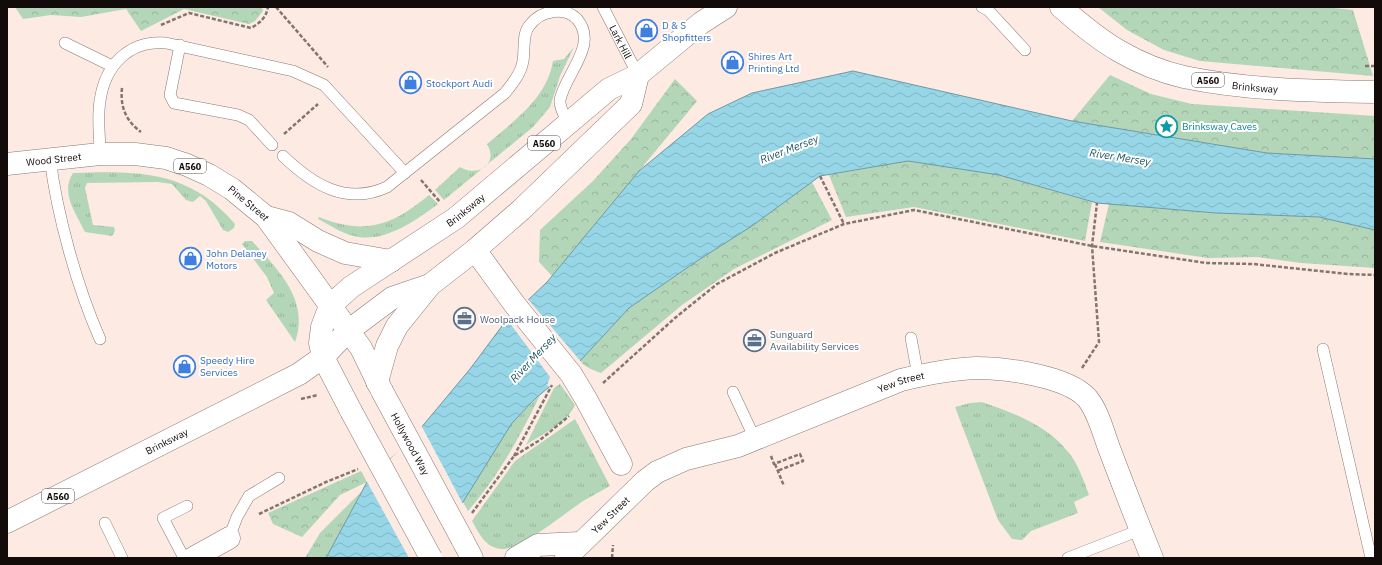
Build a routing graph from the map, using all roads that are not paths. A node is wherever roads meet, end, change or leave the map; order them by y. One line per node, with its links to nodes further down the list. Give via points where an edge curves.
1 (604, 7): 9 (lane, Lark Hill)
2 (726, 7): 9 (main road, Brinksway / A560, via 701,23)
3 (982, 7): 7 (lane, via 988,10)
4 (1061, 7): 10 (main road, Brinksway / A560, via 1120,52 1183,77 1313,90)
5 (65, 43): 8 (lane)
6 (180, 45): 8 (lane, via 158,42 140,45 123,55); 12 (lane, via 170,95 174,103 238,115 249,120); 17 (lane, via 293,71 324,85)
7 (1025, 50)
8 (112, 66): 13 (lane, via 102,86 99,103)
9 (638, 76): 11 (main road, Brinksway / A560, via 609,89); 19 (main road, Brinksway / A560, via 631,104 521,210)
10 (1375, 92)
11 (568, 123): 17 (lane, via 559,102 584,44 584,36 579,22 569,13 560,11 539,16 528,26 523,62 517,78 506,92); 20 (main road, Brinksway / A560, via 456,218)
12 (272, 146)
13 (100, 154): 15 (main road, Wood Street / A560); 18 (main road, Pine Street / A560, via 152,156 187,165 232,189)
14 (283, 156): 17 (lane, via 316,184 341,191 364,194 377,192)
15 (50, 158): 16 (main road, Wood Street / A560); 25 (lane, via 55,198 81,287)
16 (7, 164)
17 (405, 173)
18 (266, 217): 20 (main road, A560, via 289,223 318,241 345,252); 22 (main road, Pine Street / A560)
19 (475, 250): 21 (main road, Brinksway / A560); 32 (main road, via 515,305 571,374)
20 (391, 261): 22 (main road, Brinksway / A560, via 351,287)
21 (430, 285): 23 (main road, Brinksway / A560, via 392,298); 29 (main road, via 397,326 387,346)
22 (330, 306): 23 (main road, Pine Street / A560); 27 (main road, Brinksway / A560, via 322,327 320,343)
23 (348, 331): 27 (main road, Brinksway / A560); 29 (main road, Hollywood Way, via 361,348)
24 (911, 338): 28 (lane)
25 (100, 339)
26 (1323, 349): 48 (lane)
27 (323, 357): 35 (main road, Brinksway / A560, via 299,374); 43 (main road, bridge)
28 (918, 376): 31 (main road, Yew Street, via 901,380); 37 (main road, Yew Street, via 977,368 1030,374 1071,385 1088,399 1094,409)
29 (379, 387): 44 (main road, Hollywood Way, bridge)
30 (733, 392): 31 (lane)
31 (762, 446): 39 (main road, Yew Street, via 738,446 686,459 657,472 644,481)
32 (621, 464)
33 (279, 478): 38 (lane, via 249,496)
34 (187, 506): 41 (lane, via 163,518)
35 (7, 522)
36 (105, 523): 40 (lane)
37 (1140, 530): 46 (lane); 47 (main road, Yew Street)
38 (231, 532): 42 (main road)
39 (573, 551): 45 (main road, Yew Street, via 538,545)
40 (122, 558)
41 (184, 558)
42 (193, 558)
43 (430, 558)
44 (472, 558)
45 (516, 558)
46 (1068, 558)
47 (1152, 558)
48 (1371, 558)

